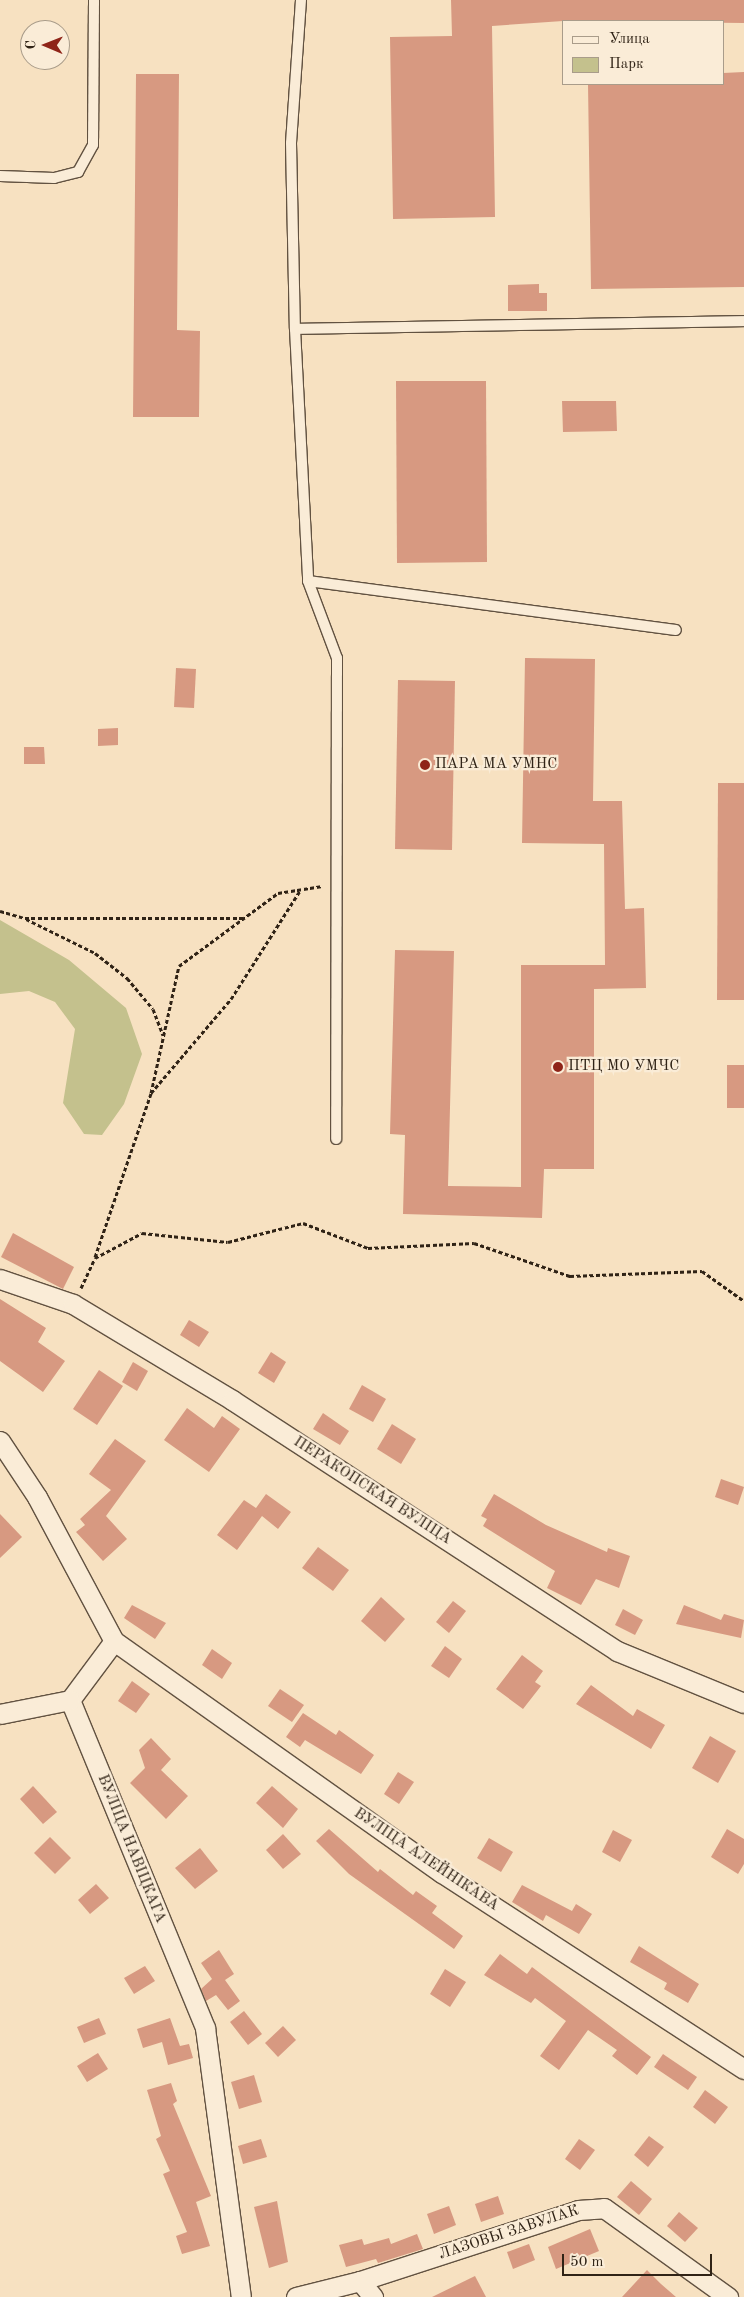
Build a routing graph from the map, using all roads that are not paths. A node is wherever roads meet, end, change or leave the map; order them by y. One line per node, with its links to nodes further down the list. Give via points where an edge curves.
1 (94, 0): 3 (lane, via 94,145 78,172 54,178)
2 (301, 0): 5 (lane, via 291,143)
3 (0, 176)
4 (744, 321): 5 (lane, via 548,328)
5 (294, 329): 6 (lane)
6 (308, 581): 7 (lane); 8 (lane, via 337,658 333,878)
7 (676, 630)
8 (336, 1139)
9 (0, 1279): 13 (street, ПЕРАКОПСКАЯ ВУЛІЦА, via 73,1304 232,1400 617,1651)
10 (0, 1440): 11 (street, via 36,1497)
11 (114, 1641): 12 (street); 15 (street, ВУЛІЦА АЛЕЙНІКАВА, via 442,1873)
12 (70, 1700): 14 (street); 17 (street, ВУЛІЦА НАВІЦКАГА, via 204,2028)
13 (744, 1703)
14 (0, 1714)
15 (744, 2069)
16 (360, 2282): 18 (street, ЛАЗОВЫ ЗАВУЛАК); 19 (street); 20 (street, ЛАЗОВЫ ЗАВУЛАК, via 578,2210 604,2208)
17 (241, 2297)
18 (296, 2297)
19 (373, 2297)
20 (728, 2297)

